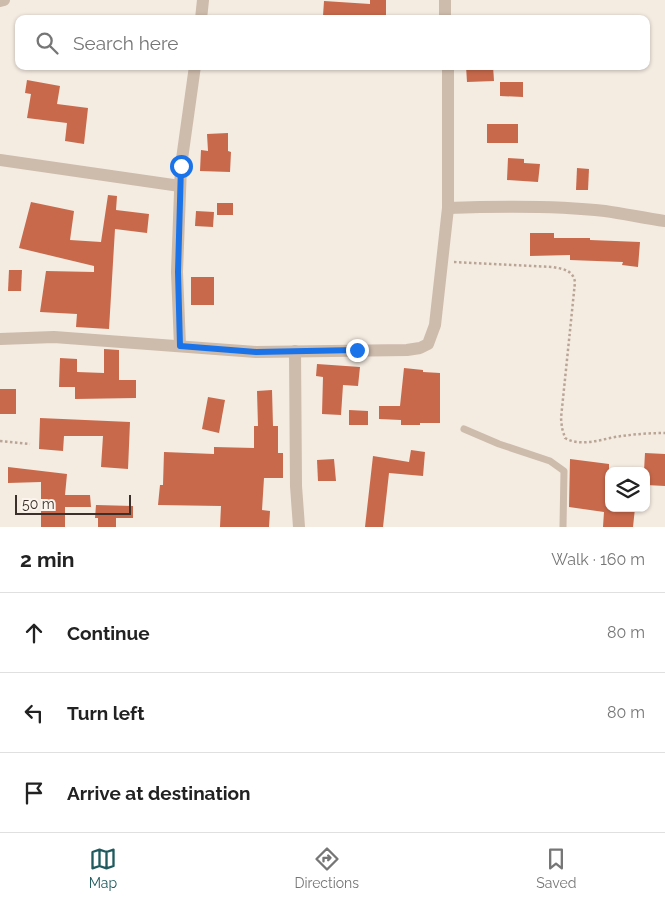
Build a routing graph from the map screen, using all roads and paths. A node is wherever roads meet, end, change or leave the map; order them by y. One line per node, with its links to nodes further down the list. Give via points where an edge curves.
1 (4, 0): 4 (street)
2 (203, 0): 5 (street)
3 (445, 0): 6 (street)
4 (0, 1)
5 (201, 15)
6 (446, 15)
7 (194, 70): 10 (street)
8 (448, 70): 11 (street)
9 (0, 160): 10 (street)
10 (180, 186): 15 (street)
11 (448, 208): 12 (street, via 513,206 574,209); 13 (street)
12 (665, 221)
13 (443, 262): 16 (street, via 435,325 428,344 407,350); 18 (path, via 552,267 572,273 576,282 560,418 565,438 585,442)
14 (0, 339): 15 (street, via 54,337)
15 (180, 346): 16 (street, via 256,352)
16 (294, 351): 21 (street)
17 (464, 429): 22 (lane, via 558,465 564,471)
18 (665, 433)
19 (0, 440): 20 (path)
20 (30, 444)
21 (299, 527)
22 (563, 527)

